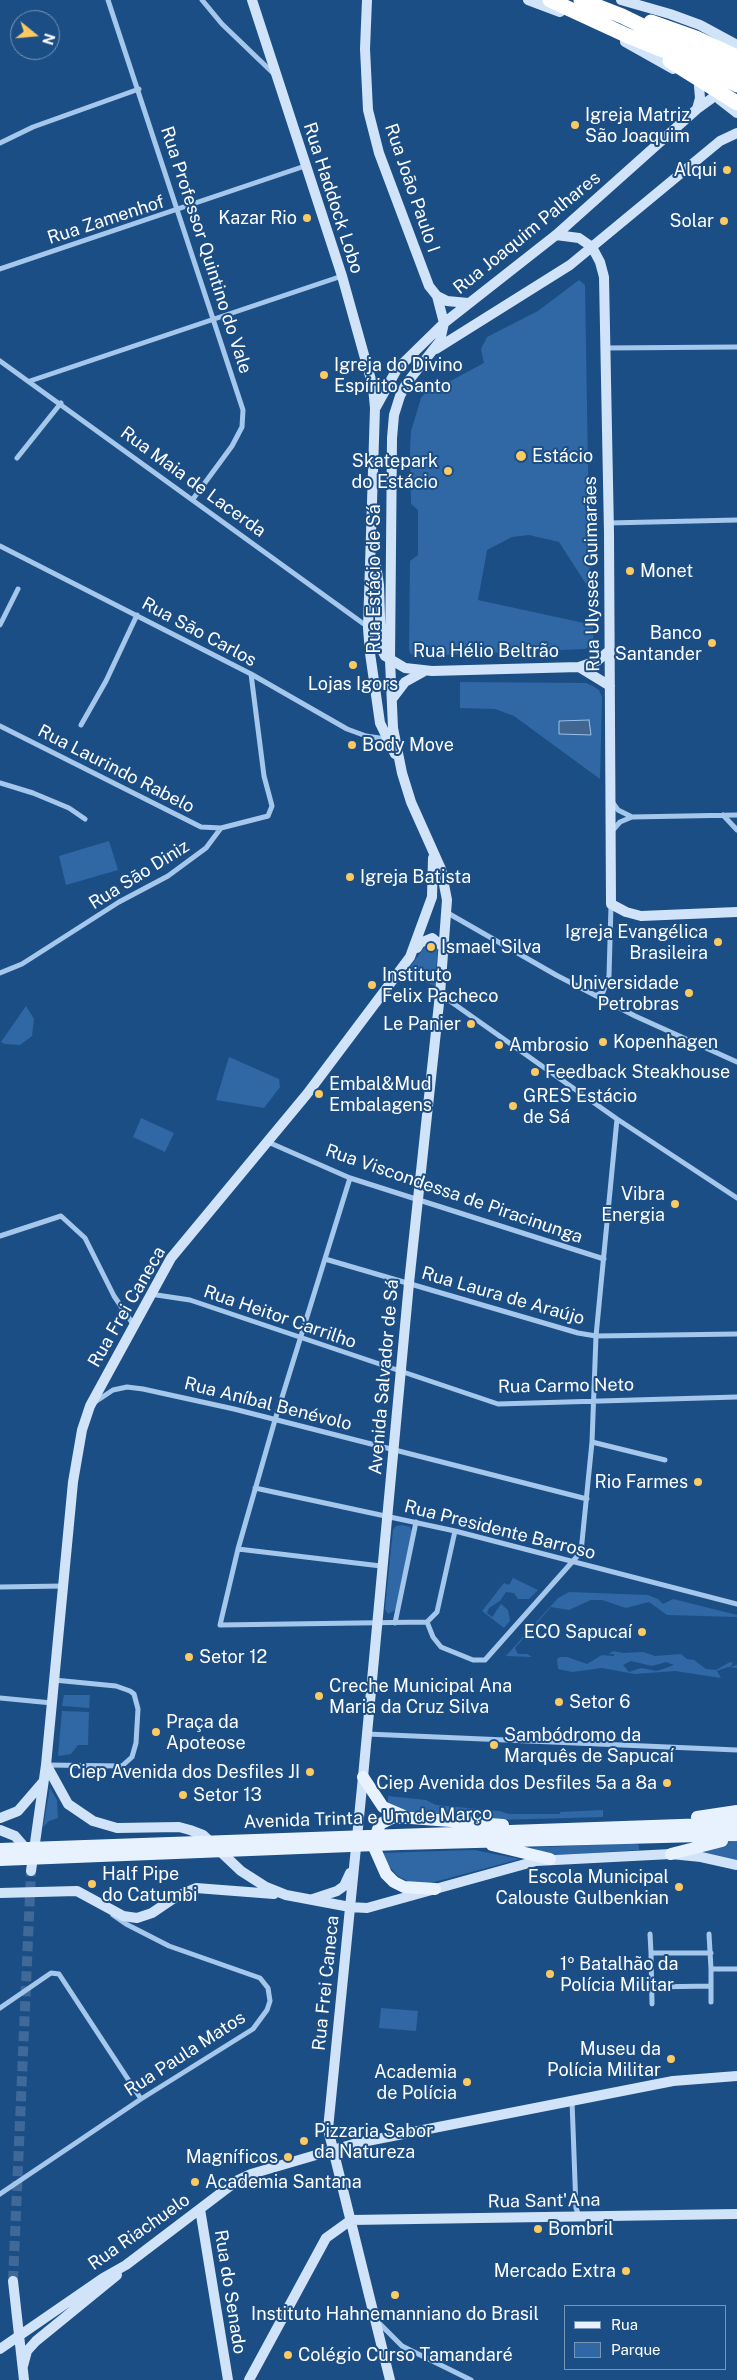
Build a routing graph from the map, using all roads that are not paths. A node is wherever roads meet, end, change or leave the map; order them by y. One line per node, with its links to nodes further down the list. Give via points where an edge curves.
1 (108, 0): 21 (street, Rua Professor Quintino do Vale)
2 (202, 0): 18 (street)
3 (252, 0): 18 (main road, Rua Haddock Lobo)
4 (367, 0): 34 (main road, Rua João Paulo I, via 368,110 379,153 430,286)
5 (528, 0): 8 (main road)
6 (550, 0): 12 (highway)
7 (621, 0): 9 (main road)
8 (572, 6): 11 (highway); 14 (main road)
9 (652, 8): 10 (main road); 14 (main road, via 657,28 656,37)
10 (670, 14): 13 (main road, via 700,25); 16 (main road)
11 (622, 16): 15 (highway, via 676,30); 17 (highway)
12 (628, 36): 19 (highway, via 698,64); 23 (highway)
13 (737, 45)
14 (648, 47): 20 (main road); 23 (highway)
15 (737, 57)
16 (737, 63)
17 (737, 72)
18 (278, 78): 28 (main road, Rua Haddock Lobo)
19 (737, 85)
20 (699, 86): 22 (main road); 24 (main road)
21 (139, 88): 27 (street); 29 (street, Rua Professor Quintino do Vale)
22 (714, 96): 24 (main road, Rua Joaquim Palhares); 25 (main road)
23 (737, 102)
24 (697, 109): 30 (main road, Rua Joaquim Palhares)
25 (737, 113)
26 (737, 133): 31 (main road, via 720,141)
27 (0, 143)
28 (305, 166): 29 (street, Rua Zamenhof); 33 (main road, Rua Haddock Lobo)
29 (178, 211): 32 (street, Rua Zamenhof); 36 (street, Rua Professor Quintino do Vale)
30 (556, 236): 31 (main road, via 579,238); 35 (main road, Rua Joaquim Palhares)
31 (592, 247): 39 (main road, Rua Ulysses Guimarães, via 604,277); 40 (main road, via 526,294)
32 (0, 269)
33 (342, 276): 36 (street); 44 (main road, Rua Haddock Lobo, via 370,370)
34 (438, 296): 35 (main road, via 447,302); 37 (main road, Rua João Paulo I)
35 (468, 303): 37 (main road, Rua Joaquim Palhares)
36 (213, 318): 42 (street); 46 (street, Rua Professor Quintino do Vale, via 243,410 242,427 232,446)
37 (444, 323): 40 (main road, via 442,335); 44 (main road, Rua Joaquim Palhares, via 397,370)
38 (737, 347): 39 (street)
39 (606, 348): 48 (main road, Rua Ulysses Guimarães)
40 (433, 351): 56 (main road, Rua Estácio de Sá, via 406,384 394,415)
41 (0, 360): 42 (street, Rua Maia de Lacerda)
42 (30, 380): 43 (street, Rua Maia de Lacerda)
43 (61, 403): 45 (street); 46 (street, Rua Maia de Lacerda)
44 (375, 408): 50 (main road, Rua Estácio de Sá)
45 (17, 458)
46 (192, 499): 54 (street, Rua Maia de Lacerda)
47 (737, 520): 48 (street)
48 (609, 523): 55 (main road, Rua Ulysses Guimarães)
49 (0, 546): 52 (street, Rua São Carlos)
50 (372, 547): 54 (main road, Rua Estácio de Sá); 56 (main road, via 379,585 381,648)
51 (18, 588): 53 (street)
52 (138, 615): 59 (street, Rua São Carlos); 62 (street)
53 (0, 625)
54 (368, 628): 64 (main road, Rua Estácio de Sá, via 374,692)
55 (610, 650): 57 (main road, Rua Hélio Beltrão, via 597,661); 60 (main road, Rua Ulysses Guimarães)
56 (390, 660): 58 (main road, Rua Hélio Beltrão, via 405,668); 61 (main road, Rua Estácio de Sá)
57 (579, 667): 58 (main road, Rua Hélio Beltrão); 60 (main road)
58 (427, 671): 61 (main road, via 404,682)
59 (251, 674): 64 (street, Rua São Carlos, via 347,729); 72 (street, via 264,776 272,806 264,818)
60 (610, 686): 67 (main road, Rua Ulysses Guimarães)
61 (392, 699): 65 (main road, Rua Estácio de Sá)
62 (81, 724)
63 (0, 726): 72 (street, Rua Laurindo Rabelo, via 201,827)
64 (386, 739): 65 (main road, Rua Estácio de Sá)
65 (398, 759): 75 (main road, Rua Estácio de Sá, via 411,802)
66 (0, 783): 71 (street, via 69,808)
67 (611, 796): 70 (street, via 614,806); 74 (main road, Rua Ulysses Guimarães)
68 (723, 815): 69 (street); 70 (street); 73 (street)
69 (737, 815)
70 (632, 817): 74 (street, via 620,822)
71 (85, 819)
72 (221, 828): 81 (street, Rua São Diniz, via 206,848 176,870 22,964)
73 (737, 830)
74 (611, 835): 76 (main road, Rua Ulysses Guimarães)
75 (433, 852): 77 (main road, Avenida Salvador de Sá, via 445,879); 80 (main road, Rua Frei Caneca, via 432,897)
76 (611, 904): 78 (main road, via 641,916); 83 (street, via 609,976 603,992)
77 (446, 911): 79 (main road, Avenida Salvador de Sá); 83 (street)
78 (737, 912)
79 (442, 946): 80 (main road, via 432,938 425,940); 82 (main road, Avenida Salvador de Sá)
80 (410, 957): 86 (main road, Rua Frei Caneca)
81 (0, 973)
82 (440, 994): 85 (street); 88 (main road, Avenida Salvador de Sá)
83 (597, 995): 84 (street, via 635,1016)
84 (735, 1059)
85 (617, 1119): 89 (street); 92 (street)
86 (268, 1142): 87 (street, Rua Viscondessa de Piracinunga); 94 (main road, Rua Frei Caneca, via 171,1258)
87 (350, 1178): 88 (street, Rua Viscondessa de Piracinunga); 91 (street)
88 (418, 1199): 92 (street, Rua Viscondessa de Piracinunga); 93 (main road, Avenida Salvador de Sá)
89 (736, 1199)
90 (0, 1236): 95 (street, via 61,1216 86,1238 114,1296)
91 (325, 1259): 93 (street, Rua Laura de Araújo); 98 (street)
92 (604, 1259): 97 (street)
93 (409, 1283): 97 (street, Rua Laura de Araújo); 99 (main road, Avenida Salvador de Sá)
94 (150, 1294): 95 (main road, Rua Frei Caneca); 98 (street, Rua Heitor Carrilho, via 190,1300)
95 (133, 1324): 102 (main road, Rua Frei Caneca)
96 (737, 1334): 97 (street, Rua Laura de Araújo)
97 (596, 1336): 101 (street)
98 (298, 1339): 99 (street, Rua Heitor Carrilho); 103 (street)
99 (400, 1372): 101 (street, Rua Carmo Neto, via 498,1404); 105 (main road, Avenida Salvador de Sá)
100 (737, 1397): 101 (street, Rua Carmo Neto)
101 (594, 1400): 104 (street)
102 (90, 1406): 103 (street, Rua Aníbal Benévolo, via 105,1394 127,1387); 116 (main road, Rua Frei Caneca, via 82,1430 73,1482)
103 (275, 1420): 105 (street, Rua Aníbal Benévolo); 107 (street)
104 (592, 1442): 106 (street); 108 (street)
105 (394, 1450): 108 (street, Rua Aníbal Benévolo); 109 (main road, Avenida Salvador de Sá)
106 (665, 1460)
107 (255, 1488): 109 (street, Rua Presidente Barroso); 112 (street)
108 (587, 1499): 113 (street, via 582,1548)
109 (386, 1517): 110 (street, Rua Presidente Barroso); 114 (main road, Avenida Salvador de Sá)
110 (416, 1522): 111 (street, Rua Presidente Barroso); 119 (street)
111 (455, 1531): 113 (street, Rua Presidente Barroso); 118 (street, via 437,1612)
112 (238, 1549): 114 (street); 120 (street, via 220,1626)
113 (573, 1561): 117 (street, Rua Presidente Barroso); 118 (street, via 485,1660 473,1660 441,1647)
114 (382, 1566): 120 (main road, Avenida Salvador de Sá)
115 (0, 1586): 116 (street)
116 (64, 1586): 121 (main road, Rua Frei Caneca)
117 (737, 1604)
118 (427, 1622): 119 (street)
119 (395, 1623): 120 (street)
120 (377, 1624): 124 (main road, Avenida Salvador de Sá)
121 (54, 1680): 123 (main road, Rua Frei Caneca); 126 (street, via 116,1686 134,1694 138,1710 136,1743 132,1757 122,1766)
122 (0, 1698): 123 (street)
123 (52, 1703): 126 (main road, Rua Frei Caneca)
124 (367, 1734): 125 (street); 127 (main road, Avenida Salvador de Sá)
125 (737, 1750)
126 (46, 1765): 128 (main road, Rua Frei Caneca); 146 (main road, Rua Frei Caneca, via 68,1804 93,1821 117,1828 179,1827 190,1830 203,1835 247,1875)
127 (363, 1777): 131 (main road, via 383,1807); 143 (main road, Avenida Salvador de Sá)
128 (44, 1781): 130 (main road, via 18,1811); 134 (main road, Rua Frei Caneca, via 32,1868 25,1845 15,1836)
129 (737, 1811): 133 (main road)
130 (0, 1818)
131 (411, 1818): 135 (main road); 144 (main road, via 392,1818 380,1824 374,1840 377,1856 394,1882 404,1887)
132 (737, 1823): 133 (main road, Avenida Trinta e Um de Março)
133 (645, 1825): 135 (main road, Avenida Trinta e Um de Março)
134 (0, 1830)
135 (541, 1830): 138 (main road, Avenida Trinta e Um de Março)
136 (737, 1837): 137 (main road, Avenida Trinta e Um de Março); 139 (main road)
137 (478, 1842): 140 (main road); 141 (main road, Avenida Trinta e Um de Março)
138 (0, 1849)
139 (671, 1854): 140 (main road); 142 (main road)
140 (550, 1859): 144 (main road)
141 (0, 1860)
142 (737, 1865)
143 (354, 1866): 147 (main road, via 344,1886); 149 (main road, Avenida Salvador de Sá)
144 (434, 1889): 149 (main road, via 367,1908)
145 (0, 1893): 148 (main road, via 77,1891)
146 (286, 1895): 147 (main road, Rua Frei Caneca); 150 (main road, via 196,1888)
147 (307, 1900): 149 (main road, Rua Frei Caneca)
148 (106, 1907): 150 (main road, via 123,1916); 151 (street, Rua Paula Matos, via 115,1917)
149 (350, 1907): 166 (main road, Rua Frei Caneca, via 328,2129)
150 (142, 1917): 151 (street)
151 (138, 1930): 164 (street, Rua Paula Matos, via 169,1946 260,1978 268,1988 270,2001 253,2029)
152 (650, 1934): 155 (street)
153 (710, 1934): 154 (street)
154 (710, 1953): 155 (street); 156 (street)
155 (651, 1954): 159 (street)
156 (711, 1969): 157 (street); 158 (street)
157 (737, 1969)
158 (711, 1986): 159 (street); 160 (street)
159 (651, 1987): 161 (street)
160 (711, 2002)
161 (652, 2004)
162 (0, 2008): 164 (street, via 51,1974 59,1974)
163 (737, 2076): 165 (main road, Rua Riachuelo, via 673,2081)
164 (141, 2099): 167 (street, Rua Paula Matos)
165 (572, 2100): 166 (main road, Rua Riachuelo); 170 (street)
166 (332, 2149): 168 (main road, Rua Riachuelo, via 251,2174); 171 (main road, Rua Frei Caneca)
167 (0, 2194)
168 (200, 2209): 172 (main road, Rua Riachuelo); 179 (main road, Rua do Senado)
169 (737, 2214): 170 (main road, Rua Sant'Ana)
170 (579, 2217): 171 (main road, Rua Sant'Ana)
171 (351, 2220): 174 (main road, Rua Frei Caneca); 180 (main road, via 326,2238)
172 (126, 2265): 175 (main road, Rua Riachuelo); 177 (main road, via 109,2283 36,2341 27,2351)
173 (13, 2280): 175 (main road)
174 (376, 2319): 181 (main road, Rua Frei Caneca); 182 (street, via 402,2346)
175 (19, 2336): 176 (main road, Rua Riachuelo); 177 (main road)
176 (0, 2349)
177 (23, 2366): 178 (main road)
178 (24, 2380)
179 (228, 2380)
180 (249, 2380)
181 (390, 2380)
182 (471, 2380)

